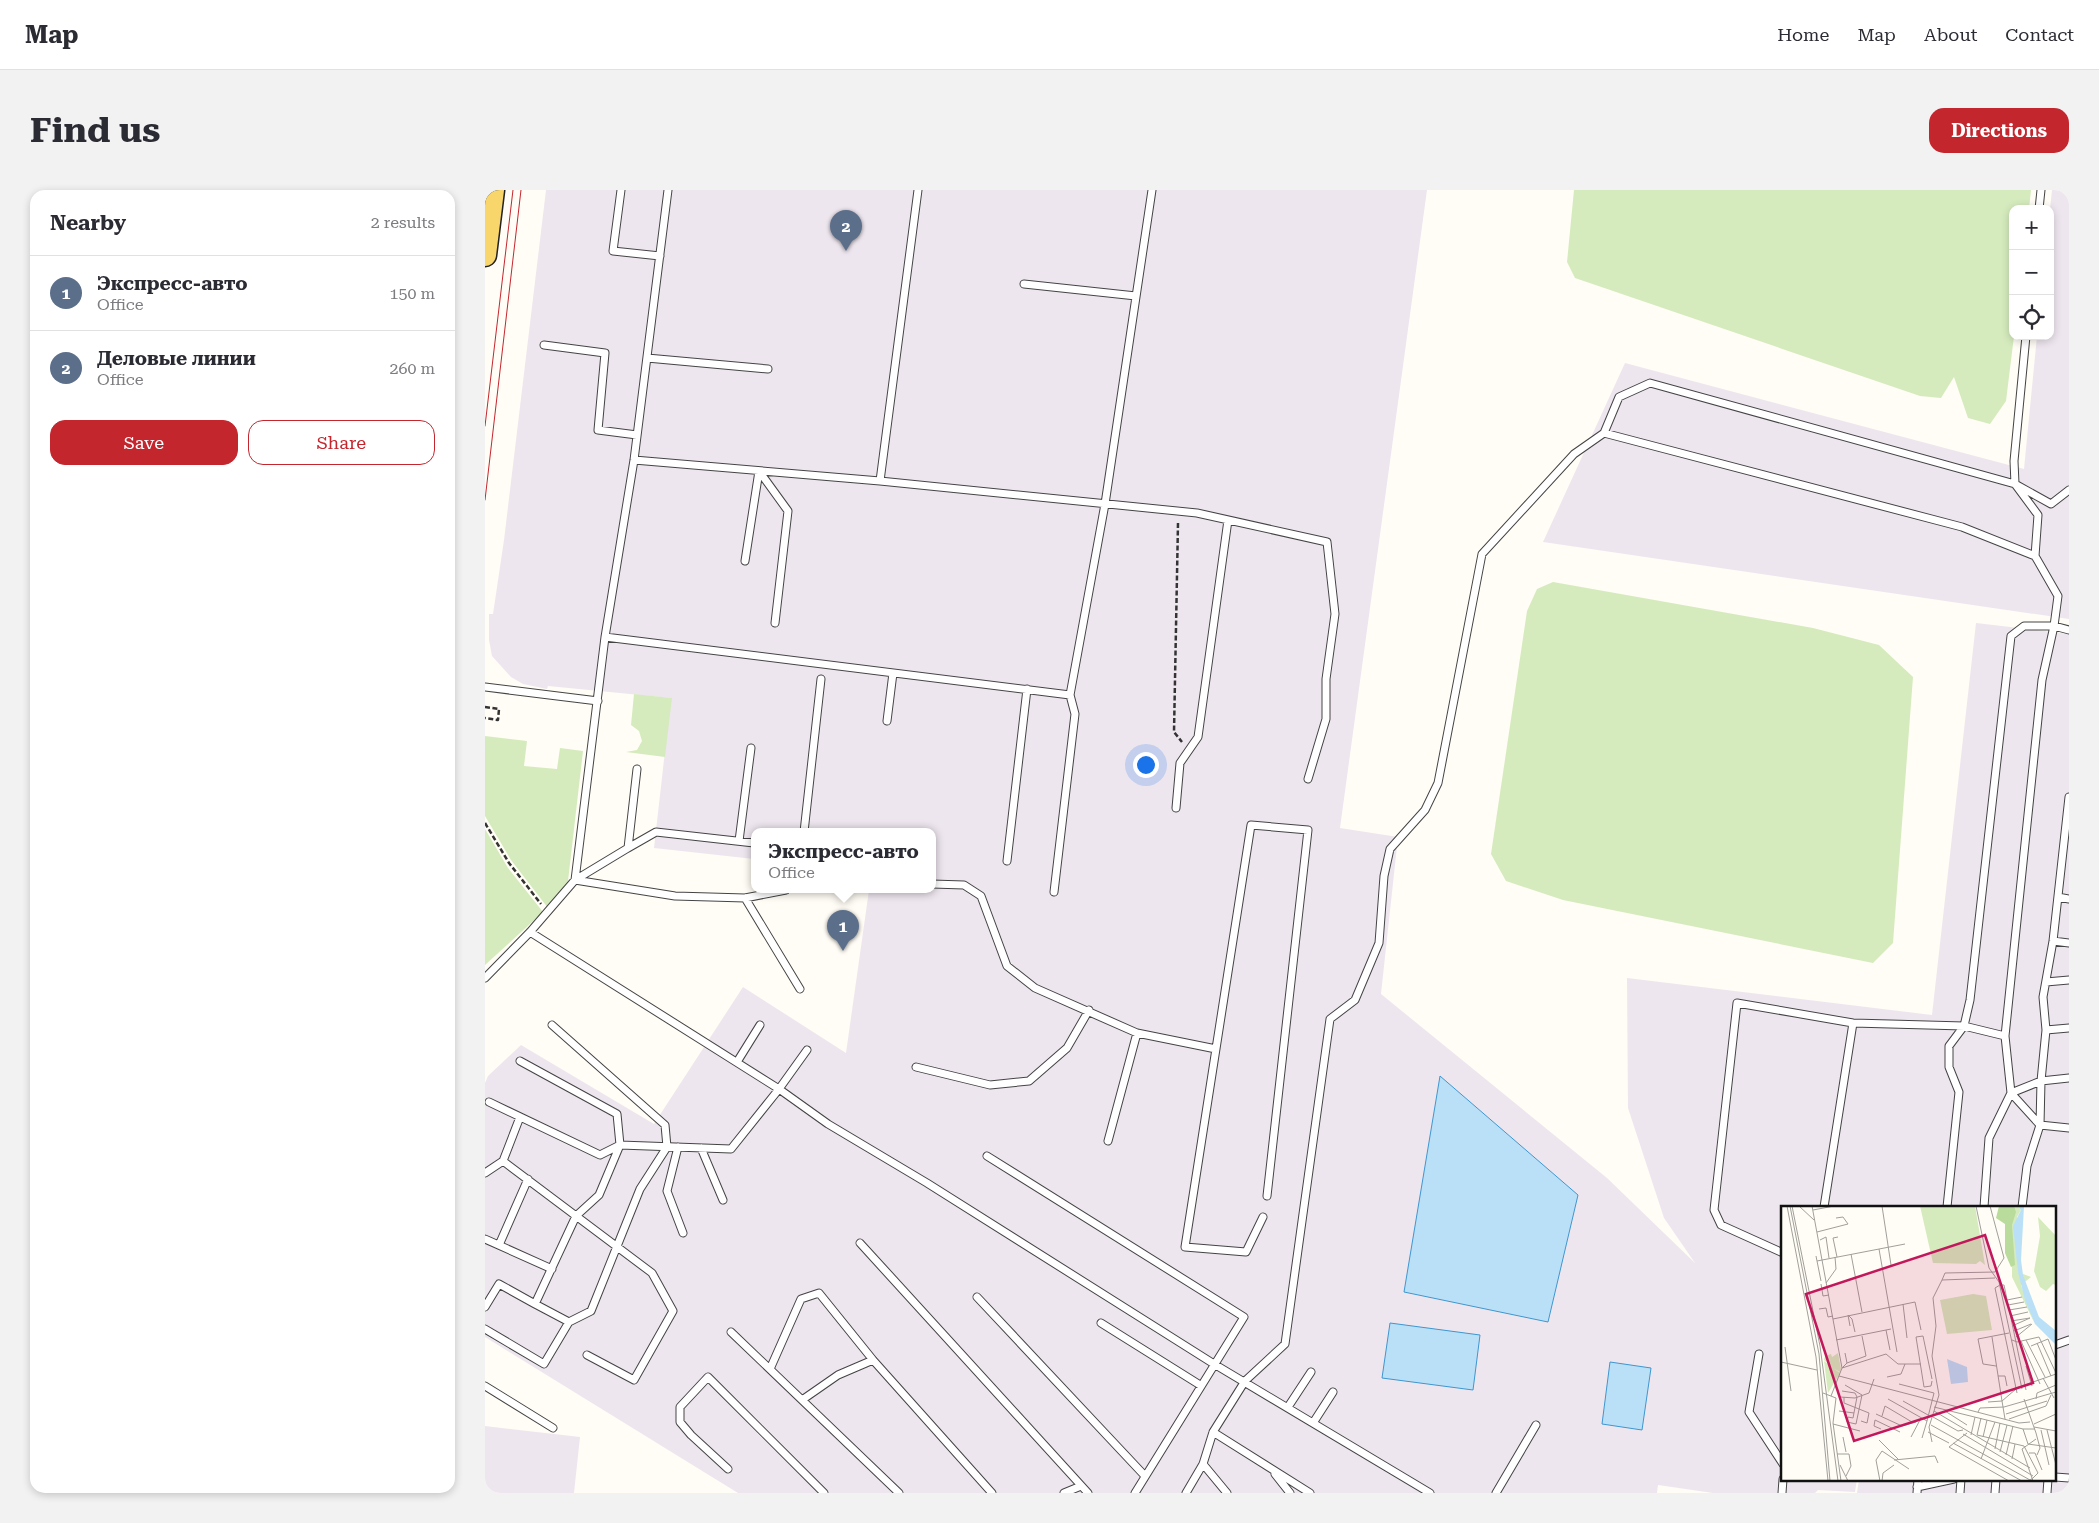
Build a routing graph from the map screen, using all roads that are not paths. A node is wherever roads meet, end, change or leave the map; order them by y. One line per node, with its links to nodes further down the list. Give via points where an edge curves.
1 (493, 190): 8 (main road)
2 (621, 190): 9 (lane, via 613,251)
3 (668, 190): 9 (lane)
4 (919, 190): 20 (lane)
5 (1152, 190): 11 (lane)
6 (2041, 190): 7 (lane)
7 (2039, 205)
8 (485, 255)
9 (660, 256): 14 (lane)
10 (1024, 284): 11 (lane)
11 (1136, 296): 23 (lane)
12 (2026, 340): 21 (lane, via 2013,461)
13 (544, 345): 17 (lane, via 605,353 598,430)
14 (647, 358): 15 (lane); 17 (lane)
15 (768, 369)
16 (1604, 433): 21 (lane, via 1619,397 1651,383); 25 (lane, via 1962,528); 126 (lane, via 1574,454 1482,554 1438,783 1425,810 1390,849 1384,876 1379,943 1355,1000 1330,1019 1285,1344)
17 (637, 436): 18 (lane)
18 (634, 460): 19 (lane); 30 (lane)
19 (759, 471): 20 (lane); 26 (lane); 27 (lane, via 788,511)
20 (880, 481): 23 (lane)
21 (2015, 484): 22 (lane, via 2051,504); 25 (lane, via 2038,515)
22 (2069, 490)
23 (1105, 504): 24 (lane, via 1197,513); 35 (lane)
24 (1228, 520): 40 (lane, via 1327,542 1335,614 1326,679 1326,719); 43 (lane, via 1198,737 1180,763)
25 (2035, 556): 28 (lane, via 2058,596)
26 (745, 561)
27 (775, 623)
28 (2054, 626): 29 (lane); 68 (lane, via 2024,626 2011,636 1971,1000); 72 (lane, via 2042,680)
29 (2069, 630)
30 (605, 637): 31 (lane); 36 (lane)
31 (893, 673): 34 (lane); 37 (lane)
32 (821, 679): 44 (lane)
33 (485, 687): 36 (lane)
34 (1027, 689): 35 (lane); 49 (lane)
35 (1071, 695): 52 (lane, via 1075,714)
36 (598, 701): 50 (lane)
37 (887, 721)
38 (751, 748): 45 (lane)
39 (637, 770): 47 (lane)
40 (1308, 779)
41 (2069, 797): 42 (lane)
42 (2069, 806): 48 (lane)
43 (1175, 808)
44 (804, 828)
45 (739, 841): 46 (lane); 47 (lane, via 656,832)
46 (751, 843)
47 (628, 848): 50 (lane)
48 (2066, 853): 54 (lane)
49 (1007, 862)
50 (575, 880): 55 (lane, via 675,896); 57 (lane)
51 (936, 884): 64 (lane, via 964,885 981,896 1007,966 1035,988)
52 (1054, 892)
53 (771, 893): 55 (lane)
54 (2059, 897): 56 (lane); 58 (lane)
55 (745, 898): 63 (lane)
56 (2069, 899)
57 (530, 932): 60 (lane); 76 (lane)
58 (2053, 941): 59 (lane); 62 (lane)
59 (2069, 943)
60 (485, 978)
61 (2069, 980): 62 (lane)
62 (2046, 982): 70 (lane, via 2043,997)
63 (800, 989)
64 (1089, 1010): 71 (lane); 77 (lane, via 1067,1048 1029,1081 990,1085)
65 (1853, 1023): 68 (lane); 97 (lane); 108 (lane, via 1737,1003 1714,1210 1721,1225)
66 (761, 1025): 76 (lane)
67 (552, 1026): 88 (lane, via 665,1125)
68 (1964, 1026): 72 (lane); 98 (lane, via 1949,1046 1949,1067 1959,1092)
69 (2069, 1028): 70 (lane)
70 (2046, 1030): 79 (lane)
71 (1137, 1033): 73 (lane); 86 (lane)
72 (2005, 1036): 81 (lane)
73 (1216, 1049): 95 (lane, via 1251,825 1308,830); 102 (lane, via 1185,1248 1246,1252)
74 (807, 1050): 80 (lane)
75 (520, 1061): 87 (lane, via 617,1114)
76 (737, 1062): 80 (lane)
77 (916, 1067)
78 (2069, 1078): 79 (lane)
79 (2041, 1081): 81 (lane); 84 (lane)
80 (779, 1089): 90 (lane, via 731,1148); 123 (lane, via 828,1124)
81 (2011, 1093): 84 (lane); 99 (lane, via 1989,1138)
82 (489, 1102): 83 (lane)
83 (520, 1117): 87 (lane, via 600,1155); 92 (lane)
84 (2040, 1125): 85 (lane); 100 (lane, via 2027,1166)
85 (2069, 1128)
86 (1109, 1142)
87 (620, 1145): 88 (lane); 101 (lane, via 599,1195)
88 (667, 1147): 89 (lane); 107 (lane, via 640,1189)
89 (678, 1147): 90 (lane); 103 (lane, via 667,1191)
90 (701, 1148): 96 (lane)
91 (987, 1156): 123 (lane, via 1244,1317)
92 (503, 1161): 93 (lane); 94 (lane)
93 (485, 1173)
94 (528, 1180): 101 (lane); 106 (lane)
95 (1267, 1196)
96 (723, 1200)
97 (1825, 1206)
98 (1947, 1206)
99 (1984, 1206)
100 (2022, 1206)
101 (576, 1216): 107 (lane); 109 (lane)
102 (1263, 1217)
103 (683, 1233)
104 (485, 1239): 106 (lane)
105 (860, 1244): 146 (lane)
106 (499, 1245): 109 (lane)
107 (617, 1247): 114 (lane, via 591,1311); 121 (lane, via 652,1273 673,1311 634,1380)
108 (1781, 1252)
109 (552, 1269): 112 (lane)
110 (488, 1297): 112 (lane, via 499,1284); 113 (lane)
111 (977, 1297): 140 (lane)
112 (535, 1304): 114 (lane)
113 (485, 1307)
114 (569, 1322): 116 (lane, via 544,1364)
115 (1101, 1324): 127 (lane)
116 (485, 1329)
117 (731, 1332): 124 (lane)
118 (2069, 1340): 119 (lane)
119 (2057, 1346)
120 (1759, 1354): 136 (lane, via 1749,1412)
121 (587, 1355)
122 (873, 1360): 124 (lane, via 819,1293 801,1299); 130 (lane, via 838,1375); 150 (lane)
123 (1214, 1364): 126 (lane); 127 (lane)
124 (770, 1369): 130 (lane)
125 (1311, 1372): 131 (lane)
126 (1245, 1381): 131 (lane); 135 (lane)
127 (1200, 1385): 140 (lane)
128 (485, 1386): 134 (lane)
129 (1333, 1392): 132 (lane)
130 (802, 1400): 149 (lane)
131 (1288, 1407): 132 (lane)
132 (1313, 1423): 158 (lane)
133 (1536, 1425): 159 (lane)
134 (553, 1428)
135 (1213, 1432): 137 (lane); 139 (lane)
136 (1781, 1461)
137 (1203, 1464): 154 (lane); 155 (lane)
138 (728, 1469): 148 (lane, via 680,1422 680,1407 708,1378)
139 (1270, 1469): 156 (lane); 157 (lane)
140 (1145, 1476): 153 (lane)
141 (1783, 1480): 160 (lane)
142 (1949, 1480): 147 (lane)
143 (1961, 1480): 161 (lane)
144 (1996, 1480): 162 (lane)
145 (2048, 1480): 163 (lane)
146 (1081, 1486): 151 (lane); 152 (lane)
147 (1917, 1486)
148 (824, 1493)
149 (899, 1493)
150 (992, 1493)
151 (1064, 1493)
152 (1088, 1493)
153 (1135, 1493)
154 (1187, 1493)
155 (1227, 1493)
156 (1290, 1493)
157 (1310, 1493)
158 (1430, 1493)
159 (1495, 1493)
160 (1781, 1493)
161 (1960, 1493)
162 (1995, 1493)
163 (2047, 1493)

